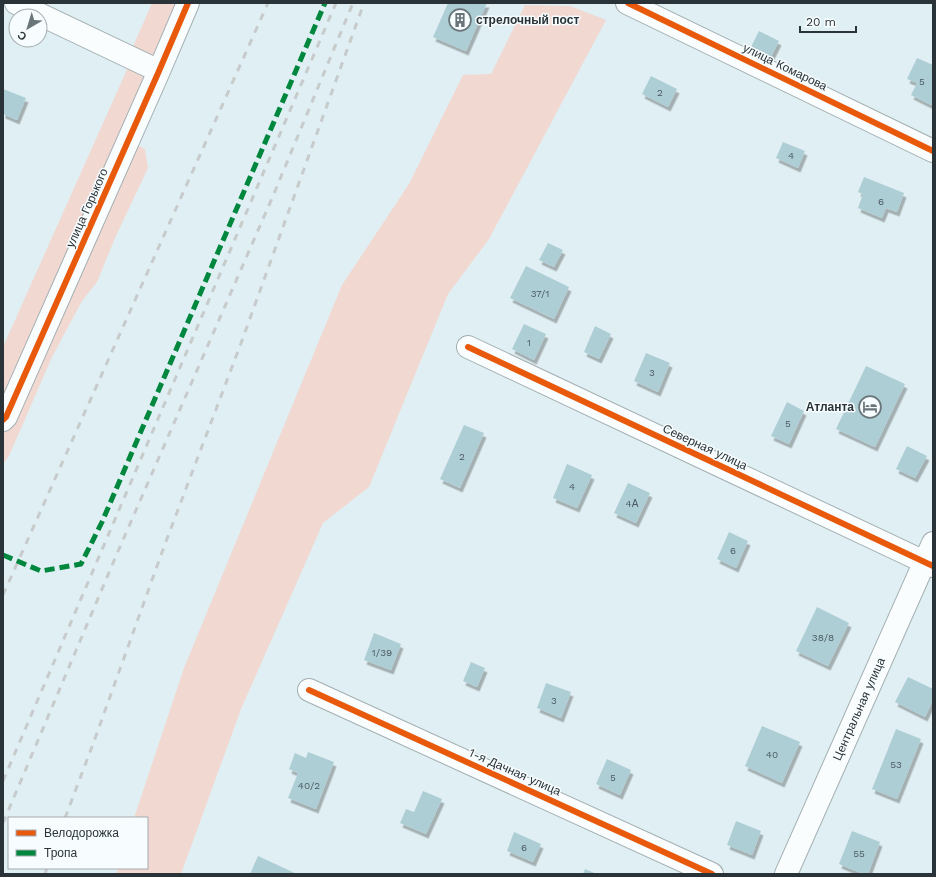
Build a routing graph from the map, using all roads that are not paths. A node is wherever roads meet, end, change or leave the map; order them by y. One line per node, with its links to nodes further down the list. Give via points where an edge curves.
1 (16, 3): 4 (street)
2 (188, 3): 4 (street, улица Горького)
3 (628, 3): 5 (street, улица Комарова)
4 (159, 71): 7 (street, улица Горького)
5 (933, 151)
6 (468, 347): 8 (street, Северная улица)
7 (3, 420)
8 (930, 557): 11 (street, Центральная улица)
9 (309, 690): 10 (street, 1-я Дачная улица)
10 (712, 874)
11 (786, 874)

